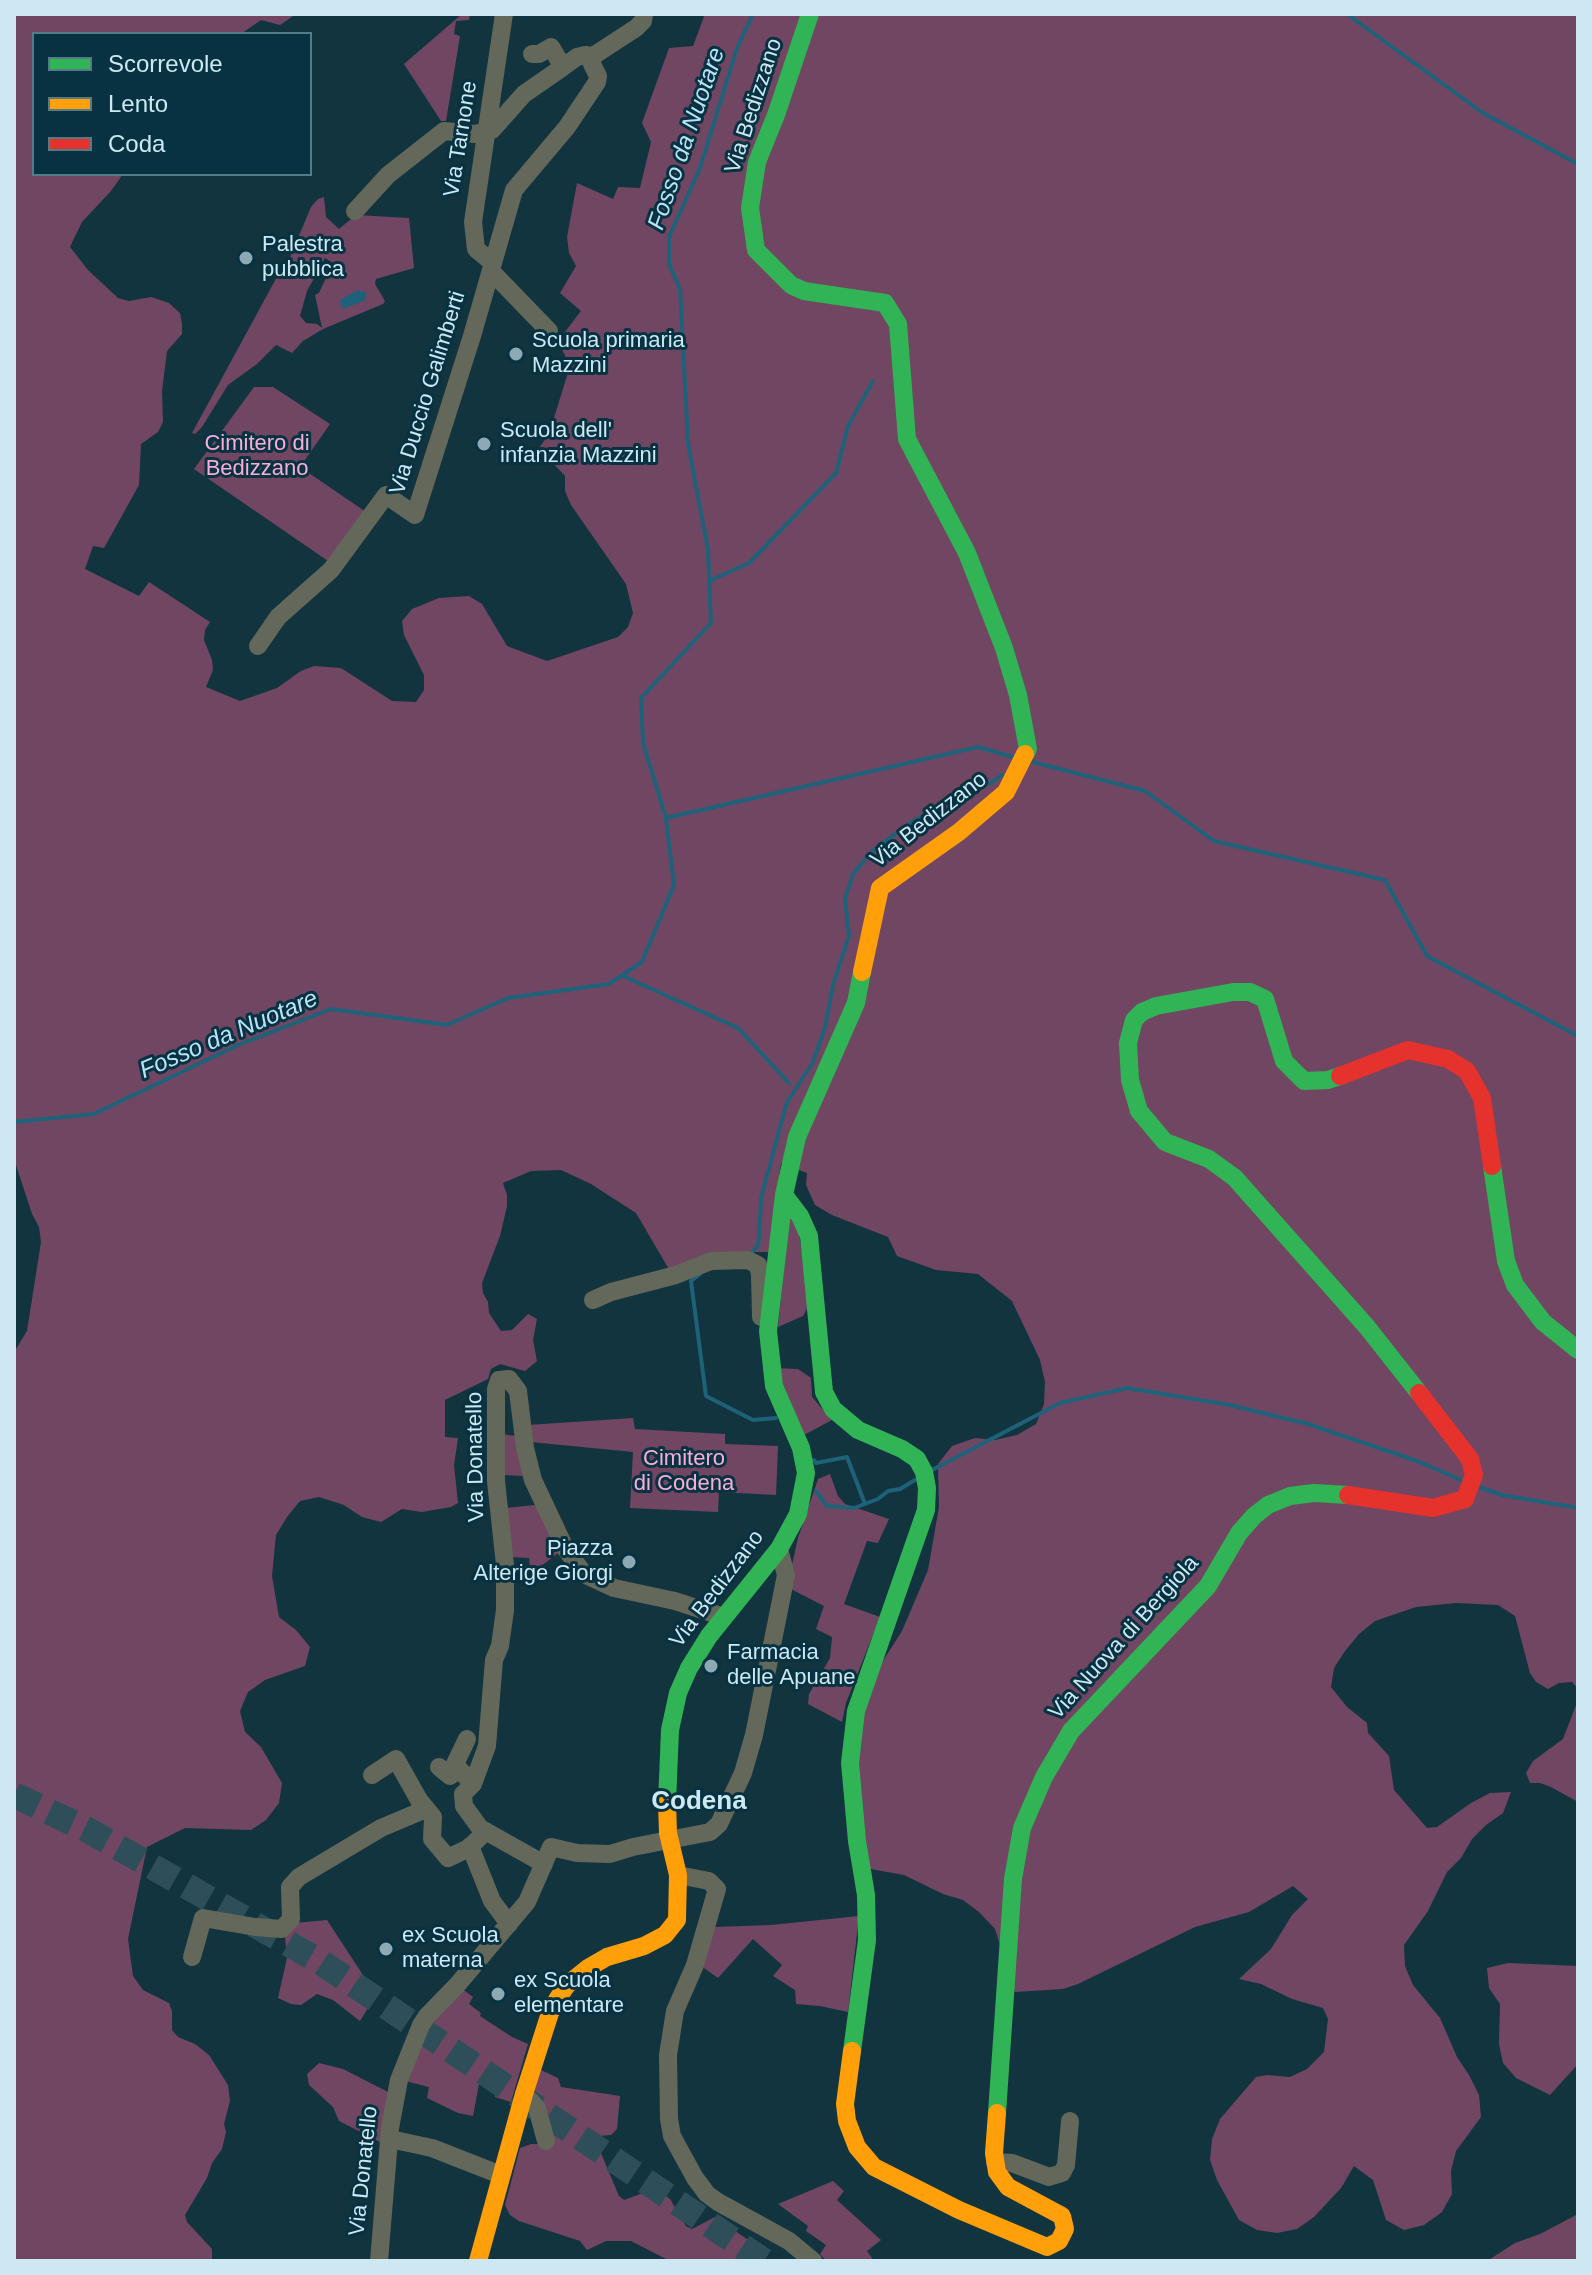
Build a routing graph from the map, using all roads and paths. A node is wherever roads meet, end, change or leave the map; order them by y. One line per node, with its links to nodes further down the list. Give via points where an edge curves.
1 (504, 14): 6 (street, Via Tarnone)
2 (644, 14): 5 (street, via 636,28)
3 (810, 14): 11 (street, Via Bedizzano, via 757,162 750,208 756,250 791,285 885,303 898,324 907,439 967,553 1004,648 1028,749 1006,792 880,888 856,1003 797,1137)
4 (532, 54): 5 (street, via 551,47)
5 (584, 57): 6 (street, via 524,94 496,127); 8 (street, Via Duccio Galimberti, via 597,82 514,190)
6 (486, 131): 7 (street, via 444,131 388,175); 8 (street, Via Tarnone, via 473,222 476,249)
7 (355, 211)
8 (492, 267): 9 (street, Via Tarnone); 10 (street, Via Duccio Galimberti, via 415,515 386,495 331,570 278,617)
9 (549, 331)
10 (258, 646)
11 (784, 1195): 13 (street, Via Bedizzano); 34 (street, via 809,1236 828,1401 858,1430 917,1459 927,1488 926,1510 860,1699 853,1737 850,1763 867,1940 847,2121 857,2147 874,2167 1034,2244 1047,2247 1059,2241 1065,2229 1062,2216 1008,2187)
12 (593, 1300): 13 (street, via 711,1261 748,1260 758,1265 761,1319)
13 (768, 1331): 15 (street, Via Bedizzano, via 774,1386 806,1473 798,1514)
14 (1578, 1350): 34 (street, Via Nuova di Bergiola, via 1543,1322 1515,1285 1504,1249 1482,1098 1467,1071 1448,1059 1408,1050 1328,1080 1304,1081 1284,1061 1265,999 1250,992 1156,1006 1134,1020 1128,1043 1130,1080 1139,1111 1165,1142 1209,1159 1235,1178 1367,1327 1470,1459 1474,1475 1465,1499 1433,1508 1314,1493 1268,1505 1239,1533 1208,1586 1071,1731 1022,1828 1013,1879)
15 (779, 1549): 16 (street, Via Bedizzano); 24 (street, via 786,1575 743,1773 710,1832)
16 (724, 1617): 21 (street, Via Donatello, via 614,1588 584,1574 565,1548 533,1480 518,1391 509,1379 499,1380 496,1481 505,1610 494,1660 491,1730); 24 (street, Via Bedizzano, via 678,1693 668,1752)
17 (467, 1739): 19 (street, via 455,1764)
18 (439, 1767): 19 (street, via 450,1776)
19 (459, 1769): 21 (street)
20 (372, 1775): 22 (street, via 396,1759)
21 (473, 1784): 23 (street, via 463,1794 464,1806)
22 (426, 1809): 25 (street, via 433,1817 432,1839 448,1858); 29 (street, via 381,1828 299,1877 290,1887 291,1919 282,1929 203,1918)
23 (486, 1831): 25 (street); 26 (street)
24 (669, 1836): 26 (street, via 610,1854); 27 (street, Via Bedizzano)
25 (470, 1846): 28 (street, via 492,1901)
26 (548, 1856): 28 (street, Via Donatello, via 532,1895)
27 (678, 1875): 30 (street, Via Bedizzano, via 673,1929 644,1946 607,1957 567,1985 550,2013); 39 (street, via 709,1881 717,1889 675,2011 668,2055 672,2136 707,2194 789,2241)
28 (509, 1924): 32 (street, Via Donatello, via 421,2025 399,2080)
29 (192, 1957)
30 (524, 2094): 33 (street, via 537,2108); 35 (street)
31 (1070, 2121): 34 (street, via 1062,2173 1049,2177)
32 (390, 2139): 35 (street, via 432,2148); 37 (street, Via Donatello)
33 (546, 2141)
34 (995, 2162)
35 (501, 2175): 36 (street)
36 (479, 2256): 38 (street)
37 (379, 2261)
38 (498, 2261)
39 (813, 2261)

